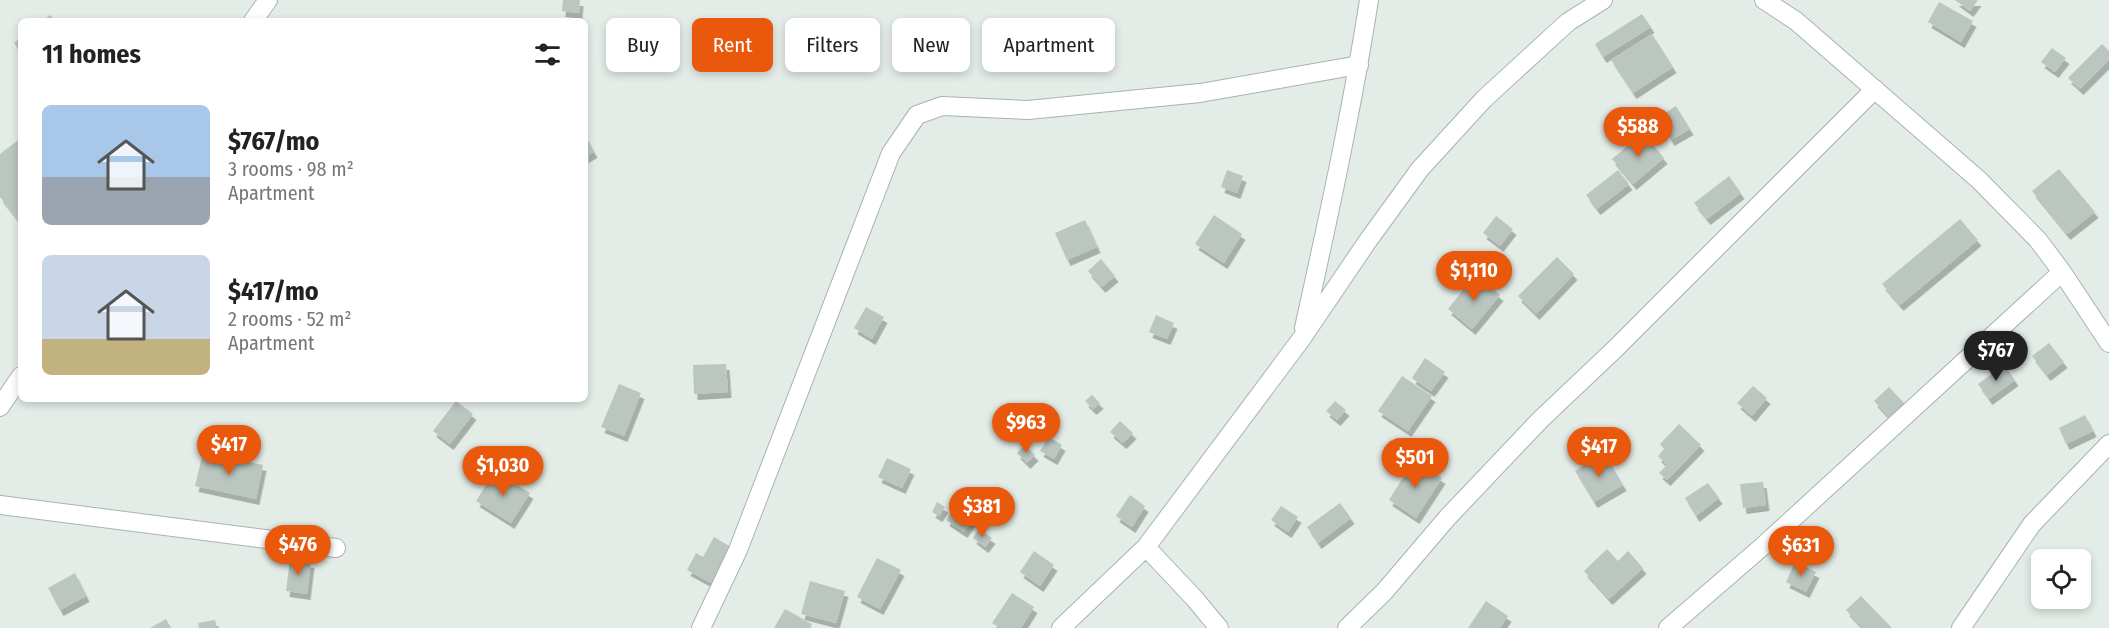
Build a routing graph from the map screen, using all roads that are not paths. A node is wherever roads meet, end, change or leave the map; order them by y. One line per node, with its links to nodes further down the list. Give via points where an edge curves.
1 (268, 0): 5 (street)
2 (1369, 0): 6 (street)
3 (1603, 0): 9 (street, via 1568,22 1501,83 1420,169)
4 (1764, 0): 7 (street, via 1796,21)
5 (255, 18)
6 (1359, 65): 9 (street); 17 (street, via 1200,93 1028,110 942,106 917,115 891,153 738,550)
7 (1875, 89): 8 (street, via 1979,180 2038,240); 20 (street, via 1616,350 1540,420)
8 (2062, 272): 10 (street); 21 (street)
9 (1302, 338): 16 (street)
10 (2109, 343)
11 (18, 380): 12 (street)
12 (0, 407)
13 (2109, 444): 22 (street, via 2032,524)
14 (0, 505): 15 (street)
15 (336, 548)
16 (1146, 548): 18 (street); 19 (street)
17 (701, 628)
18 (1061, 628)
19 (1219, 628)
20 (1347, 628)
21 (1668, 628)
22 (1961, 628)

